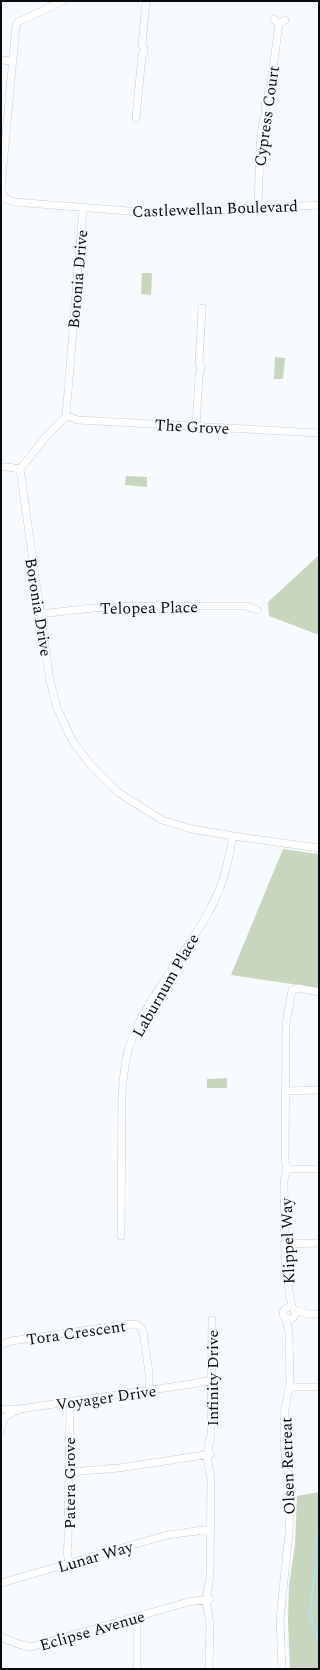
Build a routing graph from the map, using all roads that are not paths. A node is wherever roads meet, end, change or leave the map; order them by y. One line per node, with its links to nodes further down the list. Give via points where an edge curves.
1 (63, 1): 5 (street, Castlewellan Boulevard, via 18,22)
2 (146, 1): 6 (street, via 142,45 144,52)
3 (279, 21): 10 (street, Cypress Court, via 260,146)
4 (1, 60): 5 (street)
5 (12, 61): 7 (street, Castlewellan Boulevard)
6 (136, 118)
7 (1, 188): 9 (street, Castlewellan Boulevard, via 4,198 10,201)
8 (319, 205): 10 (street, Castlewellan Boulevard)
9 (83, 208): 10 (street, Castlewellan Boulevard, via 154,213); 12 (street, Boronia Drive)
10 (258, 208)
11 (202, 308): 13 (street, via 199,362 201,369)
12 (66, 416): 13 (street, The Grove, via 78,420); 16 (street)
13 (196, 426): 14 (street, The Grove)
14 (319, 433)
15 (1, 467): 16 (street)
16 (20, 469): 18 (street, Boronia Drive)
17 (257, 610): 18 (street, Telopea Place, via 246,606 134,606)
18 (40, 614): 19 (street, Boronia Drive, via 50,681 57,708 72,740 88,762 119,794 162,820 192,829)
19 (234, 836): 20 (street, Boronia Drive); 26 (street, Laburnum Place, via 228,866 216,898 141,1018 129,1047 122,1097)
20 (319, 848)
21 (319, 992): 22 (street, via 305,990 294,993 289,1004 286,1024)
22 (286, 1089): 23 (street); 24 (street, via 286,1155)
23 (319, 1090)
24 (289, 1169): 25 (street); 28 (street, Klippel Way, via 285,1186)
25 (319, 1169)
26 (121, 1236)
27 (319, 1242): 28 (street)
28 (285, 1243): 29 (street, Klippel Way, via 285,1267)
29 (291, 1313): 30 (street); 36 (street, Olsen Retreat)
30 (319, 1314)
31 (212, 1320): 35 (street, Infinity Drive)
32 (1, 1341): 33 (street, Tora Crescent)
33 (11, 1341): 34 (street, Tora Crescent); 38 (street, Tora Crescent, via 138,1324 143,1332)
34 (1, 1345)
35 (212, 1383): 38 (street, Voyager Drive); 44 (street, Infinity Drive)
36 (290, 1385): 37 (street); 54 (street, Olsen Retreat, via 284,1413 284,1447 291,1491 280,1618)
37 (319, 1387)
38 (151, 1390): 39 (street, Voyager Drive)
39 (68, 1402): 41 (street, Voyager Drive); 45 (street, Patera Grove)
40 (2, 1407): 41 (street, Voyager Drive); 42 (street, via 6,1412)
41 (20, 1409): 42 (street, Voyager Drive)
42 (3, 1418): 43 (street)
43 (1, 1430)
44 (209, 1456): 45 (street, via 119,1468); 46 (street, Infinity Drive, via 213,1469)
45 (69, 1470): 47 (street, Patera Grove, via 67,1550)
46 (211, 1532): 47 (street, Lunar Way, via 167,1535); 49 (street, Infinity Drive, via 212,1590)
47 (71, 1563): 48 (street, Lunar Way)
48 (1, 1583)
49 (208, 1602): 50 (street, Eclipse Avenue, via 183,1604); 53 (street, Infinity Drive, via 212,1614)
50 (134, 1618): 51 (street, Eclipse Avenue, via 31,1647); 52 (street, via 138,1637)
51 (1, 1637)
52 (137, 1669)
53 (210, 1669)
54 (282, 1669)

